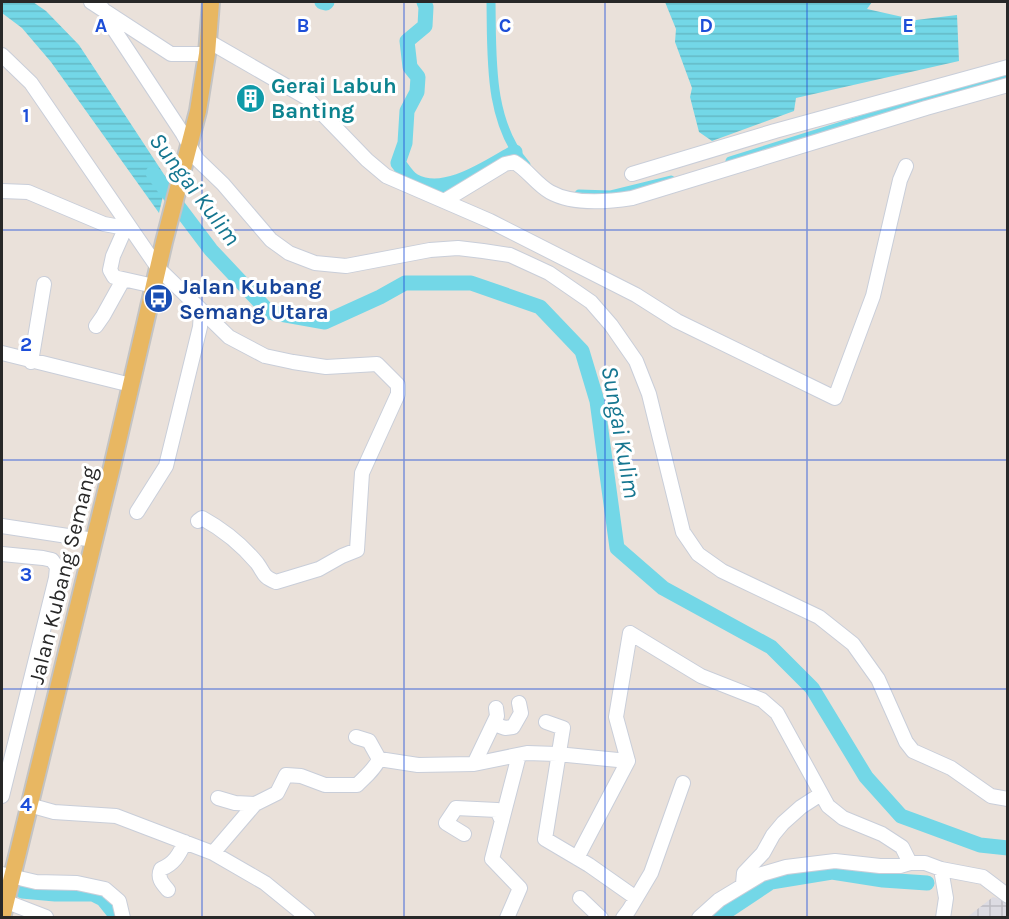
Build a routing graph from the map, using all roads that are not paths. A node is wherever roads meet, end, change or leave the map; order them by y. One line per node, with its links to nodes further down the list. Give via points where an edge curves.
1 (211, 2): 3 (main road, Jalan Kubang Semang)
2 (97, 5): 3 (street, via 171,54); 7 (street)
3 (207, 48): 7 (main road, Jalan Kubang Semang, via 198,111); 11 (street, via 307,98 386,176)
4 (2, 56): 12 (street, via 31,83)
5 (1008, 67): 9 (street)
6 (1008, 85): 11 (street, via 632,198 611,201 559,196 514,162)
7 (187, 150): 13 (main road, Jalan Kubang Semang); 41 (street, via 223,184 271,240 289,253 315,263 346,266 430,250 483,250 510,255 549,273 591,302 636,361 683,532 698,554 722,572 819,617 853,644 878,680 913,752 951,768 991,796)
8 (906, 166): 11 (street, via 873,296 835,398 677,321 636,295 546,249)
9 (632, 174)
10 (2, 191): 12 (street, via 28,192 104,224)
11 (444, 201)
12 (128, 229): 13 (street); 14 (street, via 110,270 114,277)
13 (158, 268): 16 (main road, Jalan Kubang Semang); 17 (street)
14 (123, 280): 16 (street); 18 (street)
15 (44, 284): 20 (street)
16 (154, 286): 21 (main road, Jalan Kubang Semang)
17 (201, 312): 22 (street, via 166,466); 23 (street, via 229,337 265,356 326,367 377,364 398,385 398,394 362,473 357,550 319,569 276,582 264,577 257,564 223,530 202,518)
18 (96, 326)
19 (2, 353): 20 (street)
20 (31, 362): 21 (street)
21 (131, 386): 25 (main road, Jalan Kubang Semang)
22 (137, 512)
23 (198, 521)
24 (2, 526): 25 (street)
25 (94, 540): 43 (main road, Jalan Kubang Semang)
26 (2, 554): 39 (street, via 52,560 57,567)
27 (519, 703): 30 (street, via 521,713 513,727)
28 (496, 708): 30 (street)
29 (546, 722): 32 (street, via 563,728)
30 (494, 724): 36 (street)
31 (356, 736): 34 (street, via 369,741)
32 (557, 754): 33 (street); 35 (street); 48 (street, via 545,839)
33 (519, 755): 36 (street); 44 (street)
34 (379, 759): 36 (street, via 418,765); 42 (street, via 357,785 325,785 302,776 286,776 277,793)
35 (628, 762): 38 (street, via 616,717 630,633 701,676 762,700 777,713); 48 (street)
36 (474, 764)
37 (683, 783): 56 (street, via 651,873)
38 (821, 794): 49 (street, via 843,818 902,847); 52 (street, via 772,835 763,853 744,873)
39 (2, 796)
40 (218, 798): 42 (street)
41 (1008, 799)
42 (255, 804): 47 (street)
43 (29, 805): 46 (street, via 54,812 116,816); 51 (main road, Jalan Kubang Semang)
44 (502, 821): 45 (street, via 497,810 456,808 446,823); 63 (street, via 492,859 520,888)
45 (464, 834)
46 (185, 842): 47 (street); 53 (street, via 171,865 159,874)
47 (213, 853): 62 (street, via 266,883)
48 (577, 858): 56 (street)
49 (910, 863): 50 (street); 52 (street, via 880,866 814,862 770,872)
50 (941, 869): 54 (street, via 983,877); 67 (street, via 946,898)
51 (6, 875): 57 (main road, Jalan Kubang Semang); 61 (street, via 105,889 119,901)
52 (743, 884): 66 (street)
53 (168, 890)
54 (1008, 896)
55 (580, 898): 64 (street)
56 (636, 898): 65 (street)
57 (4, 900): 58 (street); 60 (main road, Jalan Kubang Semang)
58 (21, 912): 59 (street)
59 (46, 917)
60 (2, 918)
61 (123, 918)
62 (308, 918)
63 (507, 918)
64 (601, 918)
65 (623, 918)
66 (699, 918)
67 (943, 918)

